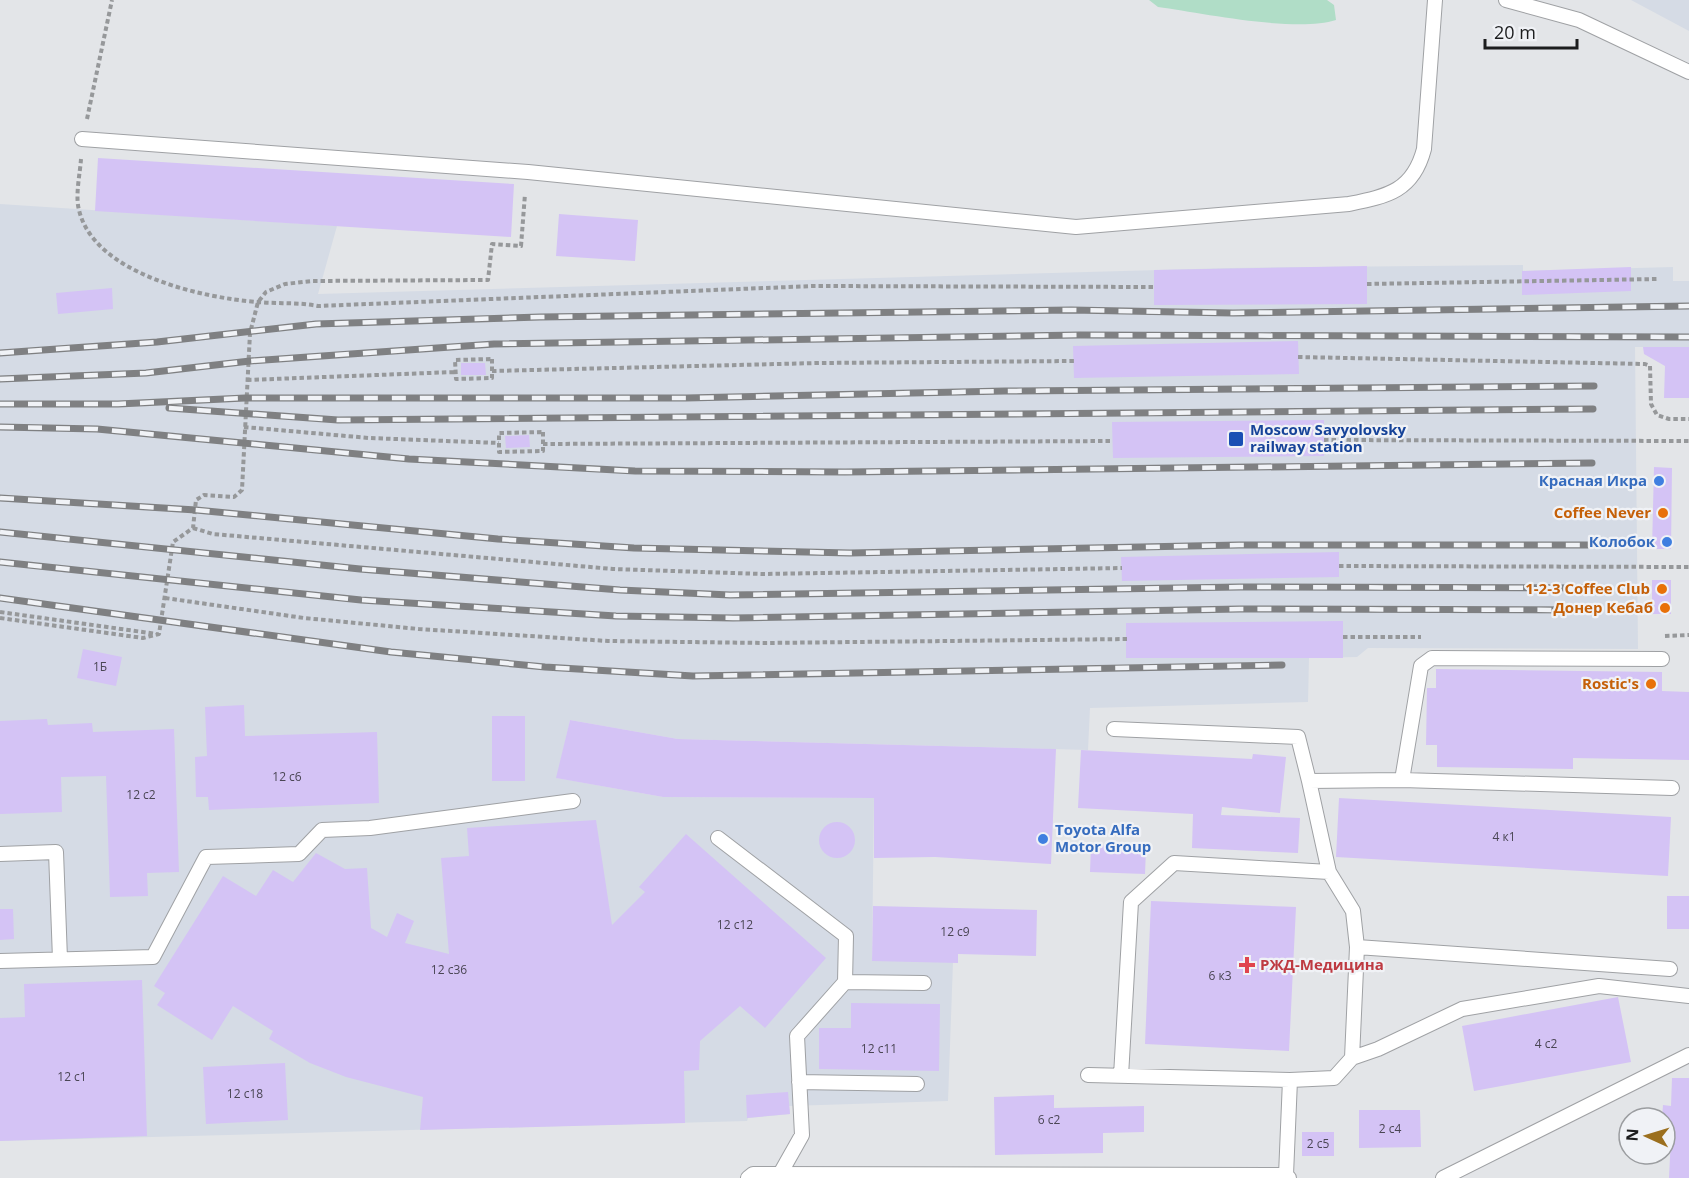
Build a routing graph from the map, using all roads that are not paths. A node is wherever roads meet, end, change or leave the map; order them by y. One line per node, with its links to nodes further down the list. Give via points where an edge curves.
1 (1435, 0): 4 (lane, via 1420,164 1409,181 1388,196 1349,204 1076,227 528,172)
2 (1506, 0): 3 (lane, via 1579,20)
3 (1689, 72)
4 (82, 139)
5 (1662, 660): 7 (lane, via 1425,661)
6 (1114, 729): 8 (lane, via 1298,737)
7 (1402, 780): 8 (lane); 9 (lane)
8 (1309, 781): 13 (lane)
9 (1672, 788)
10 (573, 801): 15 (lane, via 370,828 322,830 299,854 206,856 153,957)
11 (718, 837): 18 (lane, via 846,936)
12 (0, 854): 15 (lane, via 56,852)
13 (1329, 872): 14 (lane, via 1353,912); 24 (lane, via 1174,863 1131,902)
14 (1357, 947): 17 (lane); 22 (lane)
15 (60, 959): 16 (lane)
16 (0, 961)
17 (1670, 969)
18 (845, 982): 19 (lane); 26 (lane, via 797,1036)
19 (924, 983)
20 (1689, 996): 22 (lane, via 1599,986 1462,1009)
21 (1689, 1055): 32 (lane)
22 (1352, 1058): 25 (lane, via 1334,1078)
23 (1088, 1075): 24 (lane)
24 (1121, 1076): 25 (lane)
25 (1290, 1080): 30 (lane)
26 (799, 1082): 27 (lane); 28 (lane, via 802,1135)
27 (917, 1084)
28 (780, 1174): 29 (lane); 31 (lane, via 753,1174)
29 (879, 1176): 30 (lane)
30 (1288, 1176)
31 (748, 1178)
32 (1443, 1178)

